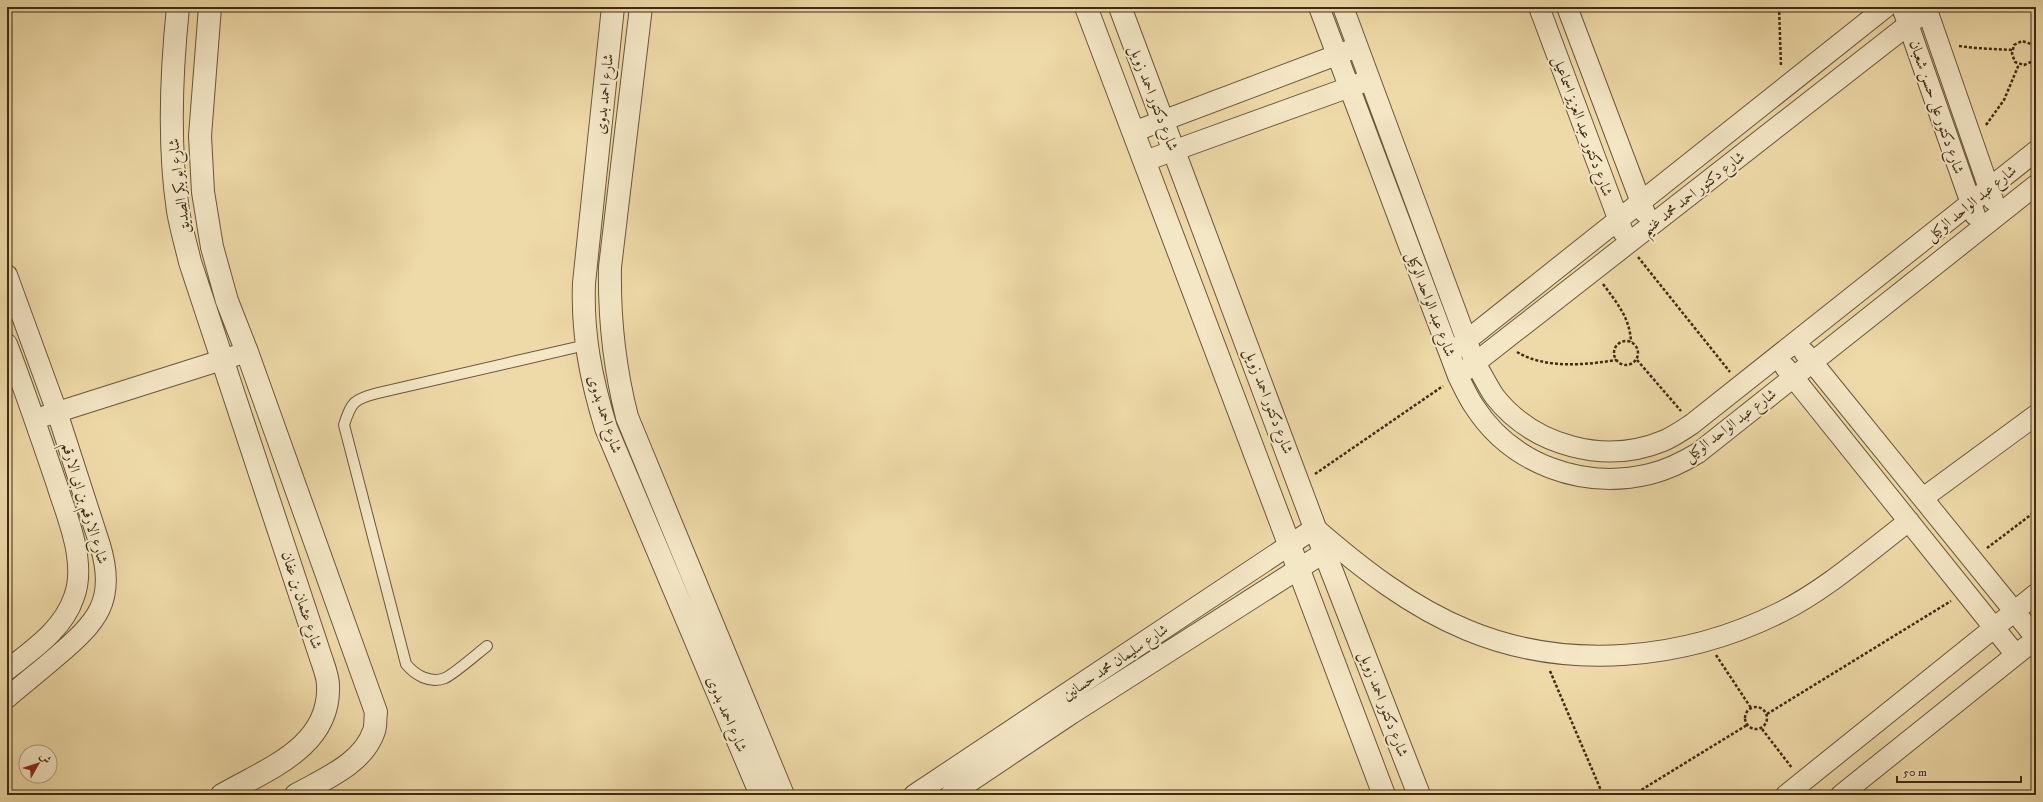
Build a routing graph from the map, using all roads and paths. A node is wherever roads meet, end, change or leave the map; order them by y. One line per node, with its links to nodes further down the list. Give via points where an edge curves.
1 (178, 7): 51 (street, شارع ابو بكر الصديق, via 172,76 173,161 179,212 190,262)
2 (210, 7): 48 (street, شارع ابو بكر الصديق, via 200,136 203,192 212,247 227,301)
3 (613, 7): 47 (street, شارع احمد بدوى, via 584,283)
4 (641, 7): 91 (street, شارع احمد بدوى, via 610,267 609,305 618,381 627,417)
5 (1086, 7): 26 (street, شارع دكتور احمد زويل)
6 (1120, 7): 25 (street, شارع دكتور احمد زويل)
7 (1319, 7): 20 (street, شارع عبد الواحد الوكيل)
8 (1343, 7): 16 (street, شارع عبد الواحد الوكيل)
9 (1539, 7): 36 (street, شارع دكتور عبد العزيز اسماعيل)
10 (1567, 7): 33 (street, شارع دكتور عبد العزيز اسماعيل)
11 (1779, 7): 24 (path)
12 (1886, 7): 24 (street, شارع دكتور احمد محمد غنيم)
13 (1926, 8): 14 (street, شارع دكتور احمد محمد غنيم); 15 (street, شارع دكتور على حسن شعبان)
14 (1905, 15): 34 (street, شارع دكتور على حسن شعبان); 37 (street, شارع دكتور احمد محمد غنيم)
15 (1936, 38): 18 (path, via 1955,45); 27 (street, شارع دكتور على حسن شعبان)
16 (1359, 47): 20 (street); 22 (street, شارع عبد الواحد الوكيل)
17 (2035, 47): 18 (path, via 2027,41 2022,41); 19 (path)
18 (2012, 50): 21 (path, via 2013,59)
19 (2036, 52): 21 (path, via 2029,64)
20 (1337, 55): 23 (street, شارع عبد الواحد الوكيل); 25 (street)
21 (2019, 64): 27 (path, via 1995,115)
22 (1371, 79): 23 (street); 42 (street, شارع عبد الواحد الوكيل)
23 (1349, 87): 28 (street); 49 (street, شارع عبد الواحد الوكيل)
24 (1781, 90): 33 (street, شارع دكتور احمد محمد غنيم)
25 (1163, 121): 26 (street); 28 (street, شارع دكتور احمد زويل)
26 (1133, 132): 30 (street, شارع دكتور احمد زويل)
27 (1971, 140): 32 (street, شارع دكتور على حسن شعبان)
28 (1174, 151): 30 (street); 63 (street, شارع دكتور احمد زويل)
29 (2036, 151): 32 (street, شارع عبد الواحد الوكيل)
30 (1145, 161): 68 (street, شارع دكتور احمد زويل)
31 (2036, 185): 35 (street, شارع عبد الواحد الوكيل)
32 (1989, 189): 34 (street, شارع عبد الواحد الوكيل); 35 (street, شارع دكتور على حسن شعبان)
33 (1641, 202): 36 (street, شارع دكتور احمد محمد غنيم); 37 (street, شارع دكتور عبد العزيز اسماعيل)
34 (1971, 203): 38 (street, شارع دكتور على حسن شعبان); 45 (street, شارع عبد الواحد الوكيل)
35 (1997, 215): 38 (street, شارع عبد الواحد الوكيل)
36 (1618, 220): 39 (street, شارع دكتور عبد العزيز اسماعيل); 42 (street, شارع دكتور احمد محمد غنيم)
37 (1650, 226): 39 (street, شارع دكتور احمد محمد غنيم)
38 (1980, 229): 55 (street, شارع عبد الواحد الوكيل)
39 (1628, 244): 40 (street, شارع دكتور احمد محمد غنيم); 58 (path)
40 (1593, 270): 43 (street, شارع دكتور احمد محمد غنيم); 44 (path, via 1623,311 1628,322)
41 (7, 275): 59 (street, شارع الارقم بن ابى الارقم)
42 (1467, 340): 49 (street, شارع دكتور احمد محمد غنيم); 54 (street, شارع عبد الواحد الوكيل)
43 (1501, 342): 52 (path, via 1522,355 1560,363 1591,364); 54 (street, شارع دكتور احمد محمد غنيم)
44 (1630, 342): 52 (path, via 1620,342 1614,350); 53 (path, via 1638,349)
45 (1796, 342): 50 (street, شارع عبد الواحد الوكيل); 55 (street)
46 (7, 344): 61 (street, شارع الارقم بن ابى الارقم)
47 (586, 345): 78 (lane, via 361,397 349,407 344,425 406,664 414,673 430,679 445,678); 90 (street, شارع احمد بدوى, via 594,391 606,428)
48 (247, 352): 51 (street); 89 (street, شارع عثمان بن عفان, via 376,712 374,730 367,746 341,770)
49 (1450, 353): 56 (street, شارع عبد الواحد الوكيل)
50 (1777, 357): 57 (street); 58 (street, شارع عبد الواحد الوكيل)
51 (222, 360): 59 (street); 88 (street, شارع عثمان بن عفان, via 328,685 325,712 313,736 293,754)
52 (1616, 360): 53 (path, via 1620,364 1629,365)
53 (1637, 360): 62 (path)
54 (1475, 362): 56 (street, شارع دكتور احمد محمد غنيم); 62 (street, شارع عبد الواحد الوكيل, via 1495,396 1517,419 1543,436 1572,448 1603,452 1634,450 1664,441)
55 (1812, 362): 57 (street, شارع عبد الواحد الوكيل); 64 (street)
56 (1458, 376): 57 (street, شارع عبد الواحد الوكيل, via 1474,406 1489,426 1507,443 1552,469 1601,480 1627,479 1676,466 1698,453); 63 (path)
57 (1794, 378): 66 (street)
58 (1741, 386): 62 (street, شارع عبد الواحد الوكيل)
59 (57, 412): 61 (street); 82 (street, شارع الارقم بن ابى الارقم, via 106,565 106,586 102,606 94,622)
60 (2036, 415): 64 (street)
61 (35, 418): 81 (street, شارع الارقم بن ابى الارقم, via 72,531 79,576 74,598 62,621 45,640)
62 (1692, 424)
63 (1300, 484): 67 (street, شارع دكتور احمد زويل)
64 (1923, 498): 70 (street)
65 (2036, 511): 70 (path)
66 (1909, 522): 72 (street); 77 (street, via 1822,587 1782,611 1740,631)
67 (1315, 528): 68 (street, شارع سليمان محمد حسانين); 69 (street, شارع دكتور احمد زويل); 79 (street, via 1361,567 1426,610 1467,630 1511,644)
68 (1290, 545): 71 (street, شارع دكتور احمد زويل); 92 (street, شارع سليمان محمد حسانين)
69 (1325, 552): 71 (street, شارع سليمان محمد حسانين); 95 (street, شارع دكتور احمد زويل)
70 (1972, 559): 74 (street)
71 (1298, 569): 93 (street, شارع سليمان محمد حسانين, via 1071,714); 94 (street, شارع دكتور احمد زويل)
72 (1965, 592): 75 (street); 84 (path)
73 (2036, 594): 74 (street)
74 (2015, 611): 75 (street); 76 (street)
75 (1994, 628): 80 (street); 87 (street)
76 (2036, 638): 80 (street)
77 (1707, 642): 79 (street, via 1650,653 1611,655); 83 (path)
78 (487, 646)
79 (1541, 650): 96 (path)
80 (2016, 655): 99 (street)
81 (7, 670)
82 (7, 698)
83 (1751, 708): 84 (path, via 1762,708); 85 (path, via 1745,715)
84 (1767, 714): 86 (path, via 1767,722)
85 (1747, 725): 86 (path, via 1754,730); 97 (path)
86 (1762, 729): 87 (path)
87 (1802, 782): 98 (street)
88 (222, 795)
89 (296, 795)
90 (761, 795)
91 (783, 795)
92 (914, 795)
93 (950, 795)
94 (1384, 795)
95 (1418, 795)
96 (1602, 795)
97 (1633, 795)
98 (1786, 795)
99 (1841, 795)

